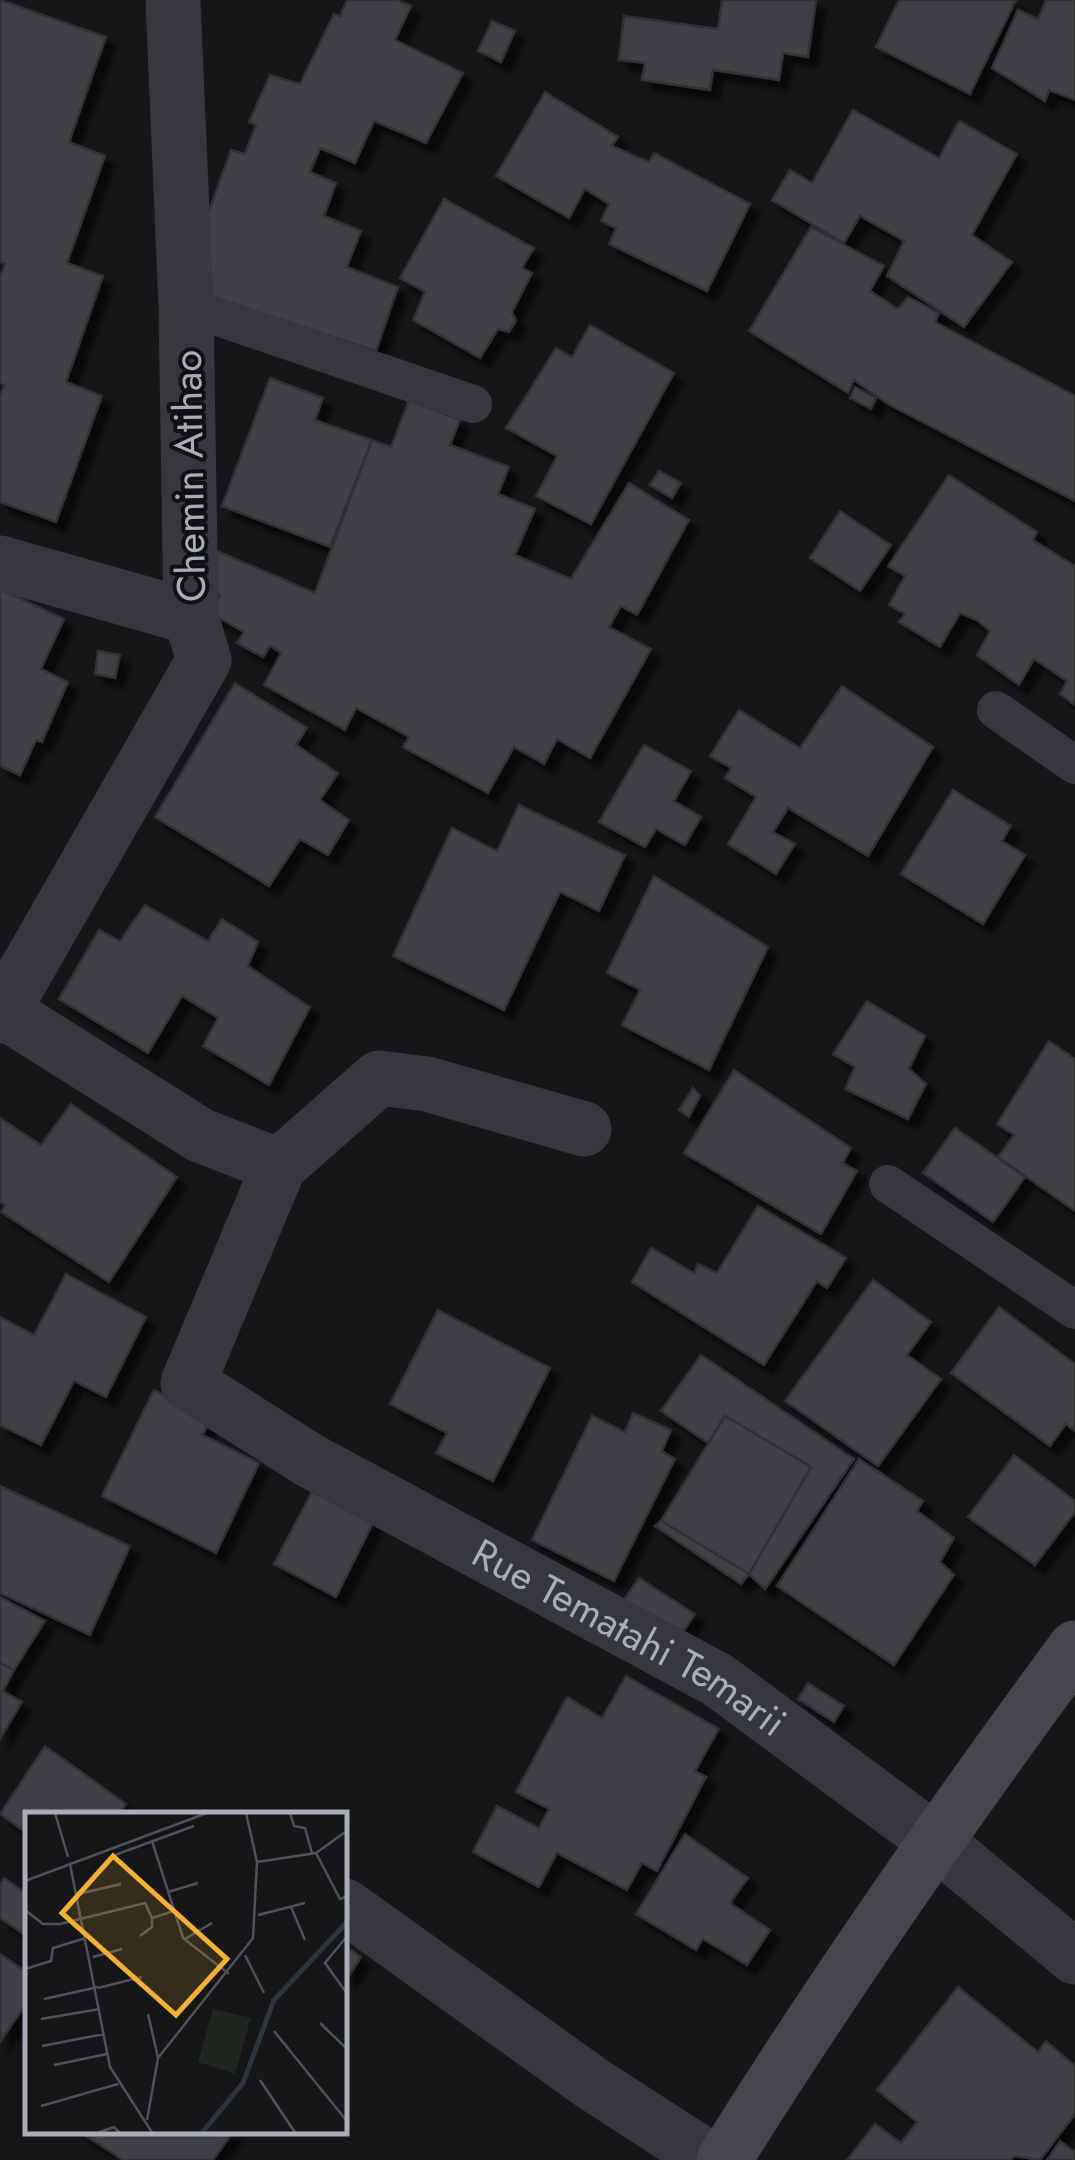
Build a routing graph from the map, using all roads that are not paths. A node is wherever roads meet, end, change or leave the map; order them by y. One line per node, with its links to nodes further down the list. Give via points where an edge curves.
1 (173, 0): 2 (street, Chemin Atihao)
2 (186, 306): 3 (lane); 5 (street, Chemin Atihao)
3 (473, 404)
4 (0, 563): 5 (street)
5 (191, 617): 8 (street, Chemin Atihao, via 204,660)
6 (996, 710): 7 (lane)
7 (1075, 765)
8 (2, 1013): 10 (street, via 200,1134)
9 (584, 1129): 10 (street, via 427,1084 380,1078)
10 (279, 1166): 14 (street, Rue Tematahi Temarii, via 188,1383 309,1460 718,1680)
11 (888, 1184): 12 (lane)
12 (1075, 1310)
13 (1075, 1649): 14 (main road)
14 (934, 1840): 16 (street, Rue Tematahi Temarii); 18 (main road)
15 (348, 1908): 17 (street)
16 (1075, 1957)
17 (711, 2160)
18 (724, 2160)

